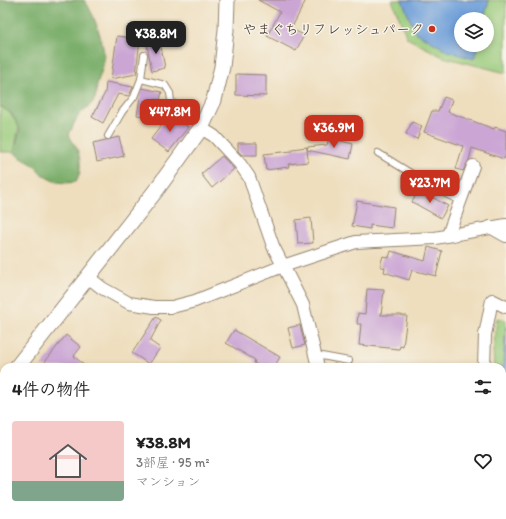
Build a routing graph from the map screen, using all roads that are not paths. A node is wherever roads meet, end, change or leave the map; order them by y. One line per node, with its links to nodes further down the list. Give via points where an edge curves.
1 (227, 0): 4 (street, via 222,67 214,100)
2 (144, 55): 3 (lane)
3 (141, 78): 4 (lane, via 165,85 171,101); 5 (lane, via 134,97)
4 (202, 126): 13 (street, via 240,164 249,177 273,246); 14 (street, via 157,189)
5 (108, 136)
6 (378, 153): 8 (lane)
7 (473, 166): 8 (street)
8 (460, 201): 11 (street)
9 (506, 225): 10 (street)
10 (490, 227): 11 (street); 12 (street)
11 (448, 235): 13 (street, via 435,238 356,242)
12 (506, 236)
13 (283, 266): 14 (street, via 195,301 172,307 130,303); 16 (street, via 303,306)
14 (88, 277): 18 (street)
15 (506, 307): 19 (street, via 492,300 485,336)
16 (317, 361): 17 (lane)
17 (349, 361)
18 (23, 363)
19 (484, 363)

